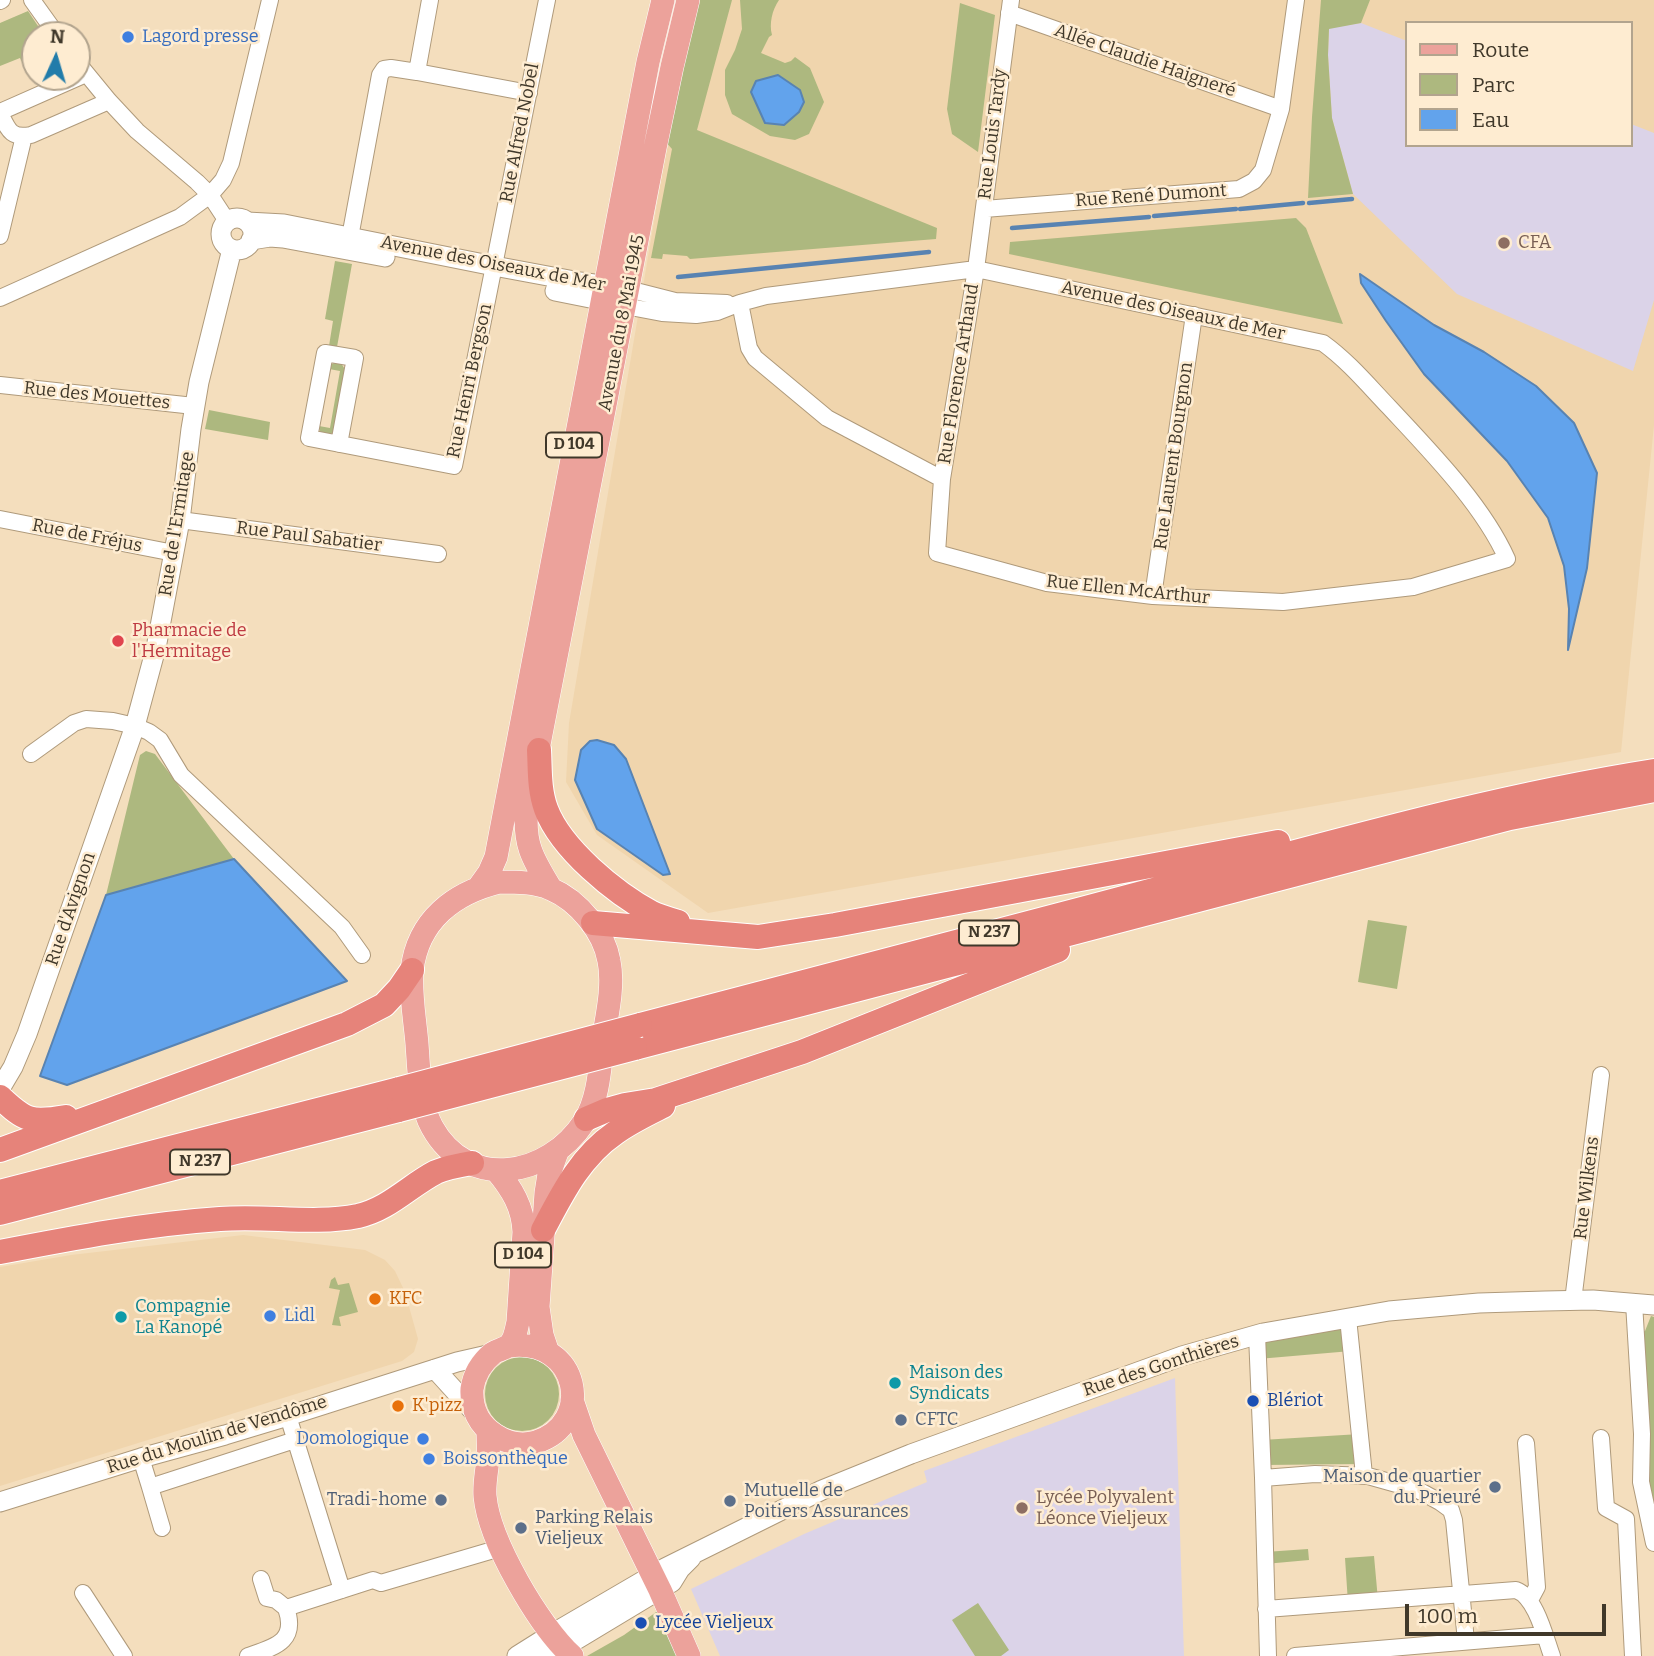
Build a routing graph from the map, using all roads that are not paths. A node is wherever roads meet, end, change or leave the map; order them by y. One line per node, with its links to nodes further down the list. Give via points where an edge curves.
1 (32, 0): 9 (street)
2 (270, 0): 20 (street, via 231,163)
3 (430, 0): 10 (street)
4 (547, 0): 13 (street, Rue Alfred Nobel)
5 (663, 0): 28 (main road, Avenue du 8 Mai 1945 / D 104)
6 (688, 0): 30 (main road, Avenue du 8 Mai 1945 / D 104)
7 (1296, 0): 15 (street, Rue René Dumont)
8 (1010, 6): 15 (street, Allée Claudie Haigneré); 21 (street, Rue Louis Tardy)
9 (47, 21)
10 (416, 72): 13 (street); 24 (street, via 391,68 380,75)
11 (91, 80): 14 (street)
12 (39, 91): 16 (street)
13 (528, 93): 27 (street, Rue Alfred Nobel)
14 (108, 101): 18 (street); 20 (street)
15 (1281, 108): 21 (street, Rue René Dumont, via 1263,170 1239,189)
16 (0, 112): 17 (street)
17 (8, 129): 18 (street); 19 (street)
18 (24, 136): 19 (street)
19 (18, 160): 23 (street)
20 (209, 195): 22 (street); 29 (street, via 180,216)
21 (984, 209): 26 (street, Rue Louis Tardy)
22 (242, 228): 24 (street, Avenue des Oiseaux de Mer, via 270,237); 25 (street, via 243,248); 25 (street, via 222,229 221,239)
23 (0, 236)
24 (349, 243): 27 (street, Avenue des Oiseaux de Mer)
25 (232, 249): 34 (street, Rue de l'Ermitage)
26 (976, 268): 31 (street, Avenue des Oiseaux de Mer); 32 (street, Avenue des Oiseaux de Mer); 36 (street, Rue Florence Arthaud)
27 (493, 272): 28 (street, Avenue des Oiseaux de Mer, via 580,282); 35 (street, Rue Henri Bergson, via 454,466)
28 (603, 293): 30 (street, Avenue des Oiseaux de Mer); 49 (main road, Avenue du 8 Mai 1945 / D 104, via 496,857)
29 (0, 298)
30 (627, 298): 31 (street, Avenue des Oiseaux de Mer, via 662,313 696,315); 44 (main road, Avenue du 8 Mai 1945 / D 104)
31 (740, 303): 36 (street, via 755,358 827,418)
32 (1194, 316): 41 (street, Avenue des Oiseaux de Mer, via 1324,343 1336,352 1436,458 1497,537); 42 (street, Rue Laurent Bourgnon)
33 (0, 385): 34 (street, Rue des Mouettes)
34 (194, 407): 38 (street, Rue de l'Ermitage)
35 (339, 444): 35 (street, Rue Henri Bergson, via 355,358 325,353 309,438)
36 (943, 479): 42 (street, Rue Ellen McArthur, via 937,553 1047,583)
37 (0, 519): 39 (street, Rue de Fréjus)
38 (180, 520): 39 (street, Rue de l'Ermitage); 40 (street, Rue Paul Sabatier)
39 (174, 553): 43 (street, Rue de l'Ermitage)
40 (438, 554)
41 (1507, 559): 42 (street, Rue Ellen McArthur, via 1413,587 1283,602)
42 (1153, 596)
43 (135, 726): 45 (street, via 86,719); 54 (street, via 160,740 181,775 342,927); 59 (street, Rue d'Avignon, via 27,1034)
44 (539, 750): 50 (main road, Avenue du 8 Mai 1945 / D 104, via 527,806 526,838); 53 (highway, via 545,807 574,852 654,914)
45 (31, 754)
46 (1654, 771): 48 (highway, N 237, via 1500,800)
47 (1654, 790): 51 (highway, N 237, via 1510,818)
48 (1338, 841): 53 (highway, via 1292,839 758,937); 56 (highway, N 237)
49 (479, 887): 50 (main road, Avenue du 8 Mai 1945, via 516,881); 55 (main road, Avenue du 8 Mai 1945, via 442,910 427,927)
50 (551, 889): 52 (main road, Avenue du 8 Mai 1945)
51 (1138, 915): 56 (highway, N 237); 58 (highway, via 1104,934)
52 (593, 923): 53 (highway); 63 (main road, Avenue du 8 Mai 1945, via 610,962 610,984 596,1093)
53 (712, 933)
54 (362, 955)
55 (412, 970): 62 (highway, via 384,1005 347,1024); 66 (main road, Avenue du 8 Mai 1945, via 426,1108 444,1144)
56 (638, 1037): 61 (highway, N 237, bridge)
57 (1601, 1075): 72 (street, Rue Wilkens)
58 (708, 1084): 63 (highway); 70 (highway, via 630,1123 596,1148 566,1187)
59 (0, 1088)
60 (0, 1097): 62 (highway, via 22,1116 45,1121)
61 (399, 1100): 68 (highway, N 237); 69 (highway, N 237)
62 (121, 1106): 64 (highway)
63 (586, 1119): 65 (main road, Avenue du 8 Mai 1945)
64 (0, 1150)
65 (557, 1152): 67 (main road, Avenue du 8 Mai 1945, via 518,1169); 70 (main road, Avenue du 8 Mai 1945 / D 104, via 549,1174)
66 (472, 1163): 67 (main road, Avenue du 8 Mai 1945); 71 (highway, via 438,1171 380,1209 359,1216 223,1219 114,1230)
67 (496, 1170): 77 (main road, D 104, via 524,1220 518,1322 515,1335)
68 (0, 1192)
69 (0, 1213)
70 (543, 1230): 78 (main road, Avenue du 8 Mai 1945 / D 104, via 538,1307)
71 (0, 1252)
72 (1573, 1301): 73 (street, Rue des Gonthières); 75 (street, Rue des Gonthières, via 1479,1303)
73 (1634, 1303): 74 (street, Rue des Gonthières); 91 (street, via 1641,1482)
74 (1654, 1305)
75 (1348, 1318): 76 (street, Rue des Gonthières); 87 (street)
76 (1257, 1335): 88 (street); 97 (street, Rue des Gonthières, via 1182,1356 893,1460 697,1553)
77 (501, 1350): 78 (main road, via 522,1344); 79 (street, Rue du Moulin de Vendôme); 82 (main road, via 483,1363 472,1387 472,1400)
78 (547, 1350): 80 (main road, Avenue du 8 Mai 1945, via 570,1377)
79 (435, 1369): 81 (street, Rue du Moulin de Vendôme); 82 (street)
80 (572, 1401): 82 (main road, via 559,1429 532,1443 501,1440); 97 (main road, Avenue du 8 Mai 1945, via 584,1436)
81 (288, 1416): 84 (street); 86 (street, Rue du Moulin de Vendôme)
82 (482, 1422): 95 (main road, via 488,1457 485,1497)
83 (1601, 1438): 92 (street, via 1606,1508)
84 (295, 1440): 89 (street); 98 (street)
85 (1526, 1443): 101 (street, via 1537,1587)
86 (141, 1458): 89 (street); 90 (street, Rue du Moulin de Vendôme)
87 (1364, 1475): 88 (street); 100 (street, via 1418,1490 1451,1510)
88 (1264, 1478): 103 (street)
89 (150, 1487): 93 (street)
90 (0, 1502)
91 (1647, 1513): 92 (street); 94 (street)
92 (1626, 1519): 115 (street)
93 (162, 1528)
94 (1654, 1543)
95 (500, 1548): 98 (street); 106 (main road, via 534,1609)
96 (261, 1579): 102 (street, via 267,1598)
97 (656, 1583): 106 (street, Rue des Gonthières); 111 (main road, Avenue du 8 Mai 1945)
98 (342, 1590): 102 (street)
99 (83, 1593): 107 (street)
100 (1461, 1594): 101 (street, via 1516,1590); 103 (street); 105 (street)
101 (1530, 1600): 104 (street)
102 (286, 1608): 108 (street, via 287,1636 272,1648)
103 (1266, 1609): 112 (street)
104 (1545, 1634): 105 (street); 114 (street)
105 (1466, 1641): 113 (street)
106 (562, 1646): 109 (street, Rue des Gonthières); 110 (street, Rue des Gonthières)
107 (124, 1656)
108 (248, 1656)
109 (517, 1656)
110 (541, 1656)
111 (689, 1656)
112 (1268, 1656)
113 (1295, 1656)
114 (1552, 1656)
115 (1633, 1656)

